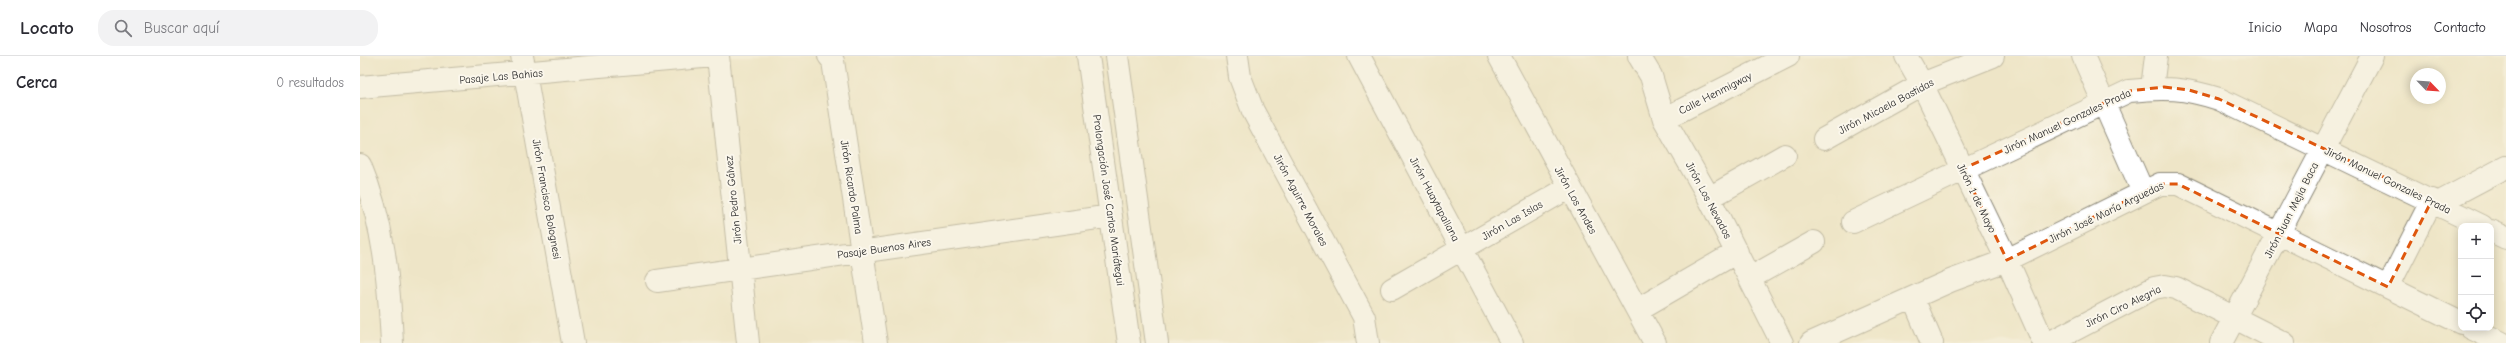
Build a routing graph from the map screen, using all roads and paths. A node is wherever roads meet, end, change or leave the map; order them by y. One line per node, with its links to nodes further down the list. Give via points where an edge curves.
1 (714, 56): 16 (street, Pasaje Las Bahias)
2 (718, 56): 44 (street, Jirón Pedro Gálvez)
3 (829, 56): 41 (street, Jirón Ricardo Palma, via 833,61)
4 (1088, 56): 33 (street, Prolongación José Carlos Mariátegui)
5 (1117, 56): 59 (street)
6 (1237, 56): 60 (street, Jirón Aguirre Morales, via 1240,76 1253,111 1364,317)
7 (1359, 56): 40 (street, Jirón Huaytapallana)
8 (1499, 56): 29 (street, Jirón Los Andes)
9 (1639, 56): 17 (street, Jirón Los Nevados)
10 (1788, 56): 22 (street, Calle Henmigway)
11 (1906, 56): 18 (street, Jirón 1 de Mayo)
12 (1993, 56): 18 (street, Jirón Micaela Bastidas)
13 (2083, 56): 21 (street)
14 (2156, 56): 20 (street)
15 (2372, 56): 24 (street, Jirón Juan Mejia Baca)
16 (523, 65): 19 (street, Pasaje Las Bahias); 55 (street, Jirón Francisco Bolognesi)
17 (1651, 66): 22 (street, Jirón Los Nevados)
18 (1922, 84): 23 (street, Jirón Micaela Bastidas); 28 (street, Jirón 1 de Mayo)
19 (360, 87)
20 (2152, 88): 21 (street, Jirón Manuel Gonzales Prada, via 2129,91); 24 (street, Jirón Manuel Gonzales Prada, via 2189,90 2219,99)
21 (2104, 104): 28 (street, Jirón Manuel Gonzales Prada); 30 (street)
22 (1664, 119): 31 (street, Jirón Los Nevados)
23 (1824, 139)
24 (2323, 148): 32 (street, Jirón Manuel Gonzales Prada); 37 (street, Jirón Juan Mejia Baca)
25 (1786, 155): 31 (street)
26 (360, 165): 54 (street, via 380,227 388,280)
27 (2506, 167): 32 (street)
28 (1963, 169): 34 (street, Jirón Manuel Gonzales Prada); 43 (street, Jirón 1 de Mayo)
29 (1570, 187): 40 (street, Jirón Las Islas); 50 (street, Jirón Los Andes)
30 (2143, 192): 37 (street, Jirón José María Arguedas, via 2160,184 2178,184); 43 (street, Jirón José María Arguedas)
31 (1709, 198): 42 (street, Jirón Los Nevados)
32 (2435, 202): 35 (street, Jirón Manuel Gonzales Prada); 47 (street)
33 (1111, 216): 41 (street, Pasaje Buenos Aires); 58 (street, Prolongación José Carlos Mariátegui)
34 (1853, 222)
35 (2476, 223)
36 (2494, 232): 38 (street)
37 (2279, 233): 47 (street, Jirón José María Arguedas); 51 (street, Jirón Juan Mejia Baca)
38 (2506, 238)
39 (1814, 242): 45 (street)
40 (1462, 249): 48 (street, Jirón Las Islas); 61 (street, Jirón Huaytapallana)
41 (862, 251): 44 (street, Pasaje Buenos Aires); 57 (street, Jirón Ricardo Palma)
42 (1737, 252): 45 (street, Jirón Los Nevados); 50 (street)
43 (2007, 260): 49 (street, Jirón José María Arguedas); 66 (street, Jirón 1 de Mayo)
44 (740, 269): 46 (street, Pasaje Buenos Aires); 56 (street, Jirón Pedro Gálvez)
45 (1750, 278): 63 (street, Jirón Los Nevados)
46 (657, 280)
47 (2388, 287): 52 (street, Jirón José María Arguedas)
48 (1392, 289)
49 (1913, 298): 64 (street, Jirón José María Arguedas); 65 (street)
50 (1636, 310): 62 (street, Jirón Los Andes)
51 (2235, 318): 67 (street, Jirón Ciro Alegria, via 2176,288 2165,286 2154,288); 68 (street, Jirón Juan Mejia Baca); 69 (street, Jirón Ciro Alegria)
52 (2458, 322)
53 (2477, 331): 70 (street)
54 (392, 343)
55 (573, 343)
56 (748, 343)
57 (876, 343)
58 (1129, 343)
59 (1157, 343)
60 (1368, 343)
61 (1512, 343)
62 (1655, 343)
63 (1782, 343)
64 (1811, 343)
65 (1932, 343)
66 (2044, 343)
67 (2049, 343)
68 (2221, 343)
69 (2284, 343)
70 (2502, 343)

